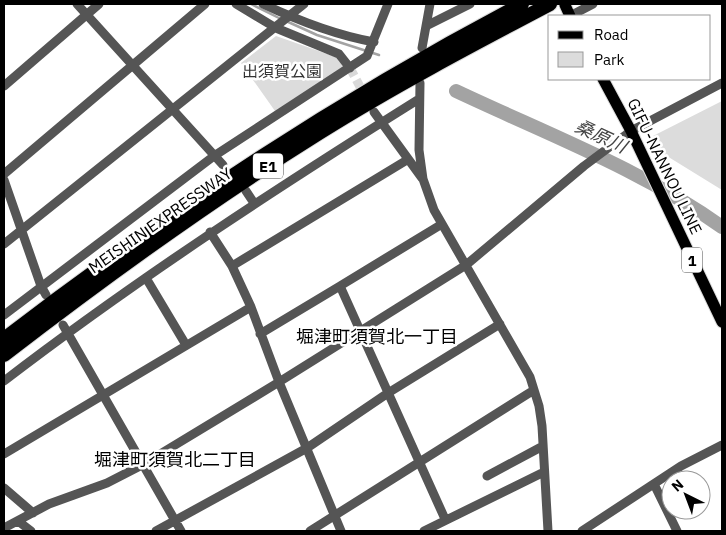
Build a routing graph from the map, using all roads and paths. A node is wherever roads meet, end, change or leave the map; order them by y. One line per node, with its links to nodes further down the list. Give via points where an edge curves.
1 (77, 4): 14 (street)
2 (100, 4): 14 (street)
3 (205, 4): 21 (street)
4 (236, 4): 17 (street)
5 (264, 4): 17 (street)
6 (304, 4): 17 (street)
7 (388, 4): 19 (street)
8 (430, 4): 18 (street)
9 (470, 4): 18 (street)
10 (522, 4): 57 (highway, MEISHIN EXPRESSWAY / E1, via 312,122 211,189)
11 (550, 4): 59 (highway, MEISHIN EXPRESSWAY / E1, via 319,133 140,254)
12 (593, 4): 16 (street)
13 (565, 5): 15 (main road)
14 (87, 15): 21 (street); 26 (street)
15 (570, 15)
16 (572, 15)
17 (283, 21): 19 (street); 22 (street, via 339,54); 28 (street)
18 (426, 26): 20 (street)
19 (373, 43): 22 (street, via 368,54)
20 (422, 48)
21 (133, 66): 28 (street); 35 (street)
22 (350, 68): 32 (street)
23 (604, 80): 31 (main road, GIFU-NANNOU LINE / 1)
24 (420, 83): 27 (street)
25 (722, 83): 31 (street)
26 (4, 86)
27 (419, 99): 30 (street); 36 (street, via 418,150)
28 (170, 108): 32 (street); 41 (street)
29 (374, 112): 30 (street)
30 (382, 123): 33 (street); 39 (street)
31 (631, 131): 44 (street); 52 (main road, GIFU-NANNOU LINE / 1)
32 (214, 156): 34 (street); 47 (street)
33 (407, 160): 36 (street); 45 (street)
34 (223, 165)
35 (4, 174)
36 (423, 179): 40 (street)
37 (4, 180): 41 (street)
38 (246, 191): 39 (street)
39 (254, 203): 42 (street)
40 (442, 224): 44 (street); 48 (street)
41 (22, 230): 43 (street); 47 (street)
42 (210, 232): 45 (street); 46 (street)
43 (4, 244)
44 (466, 265): 53 (street); 55 (street)
45 (232, 266): 50 (street)
46 (146, 278): 54 (street); 58 (street)
47 (41, 286): 49 (street); 51 (street)
48 (340, 286): 55 (street); 56 (street)
49 (46, 295)
50 (251, 307): 56 (street); 58 (street)
51 (4, 315)
52 (722, 322)
53 (500, 324): 62 (street); 63 (street)
54 (65, 329): 60 (street); 64 (street)
55 (360, 331): 61 (street); 63 (street)
56 (260, 334): 61 (street)
57 (4, 339)
58 (186, 344): 64 (street)
59 (4, 356)
60 (4, 381)
61 (279, 382): 67 (street); 70 (street)
62 (534, 390): 66 (street); 69 (street)
63 (388, 393): 67 (street); 69 (street)
64 (104, 395): 68 (street); 70 (street)
65 (722, 445): 73 (street)
66 (543, 446): 71 (street); 72 (street)
67 (307, 448): 76 (street); 79 (street)
68 (4, 454)
69 (420, 462): 76 (street); 77 (street)
70 (142, 465): 75 (street); 79 (street)
71 (544, 472): 77 (street); 87 (street)
72 (487, 476)
73 (654, 484): 88 (street); 89 (street)
74 (4, 488): 75 (street)
75 (33, 513): 78 (street)
76 (335, 516): 84 (street); 85 (street)
77 (445, 519): 86 (street)
78 (18, 521): 80 (street); 81 (street)
79 (176, 522): 82 (street); 83 (street)
80 (4, 528)
81 (32, 531)
82 (156, 531)
83 (181, 531)
84 (310, 531)
85 (341, 531)
86 (424, 531)
87 (548, 531)
88 (582, 531)
89 (677, 531)

